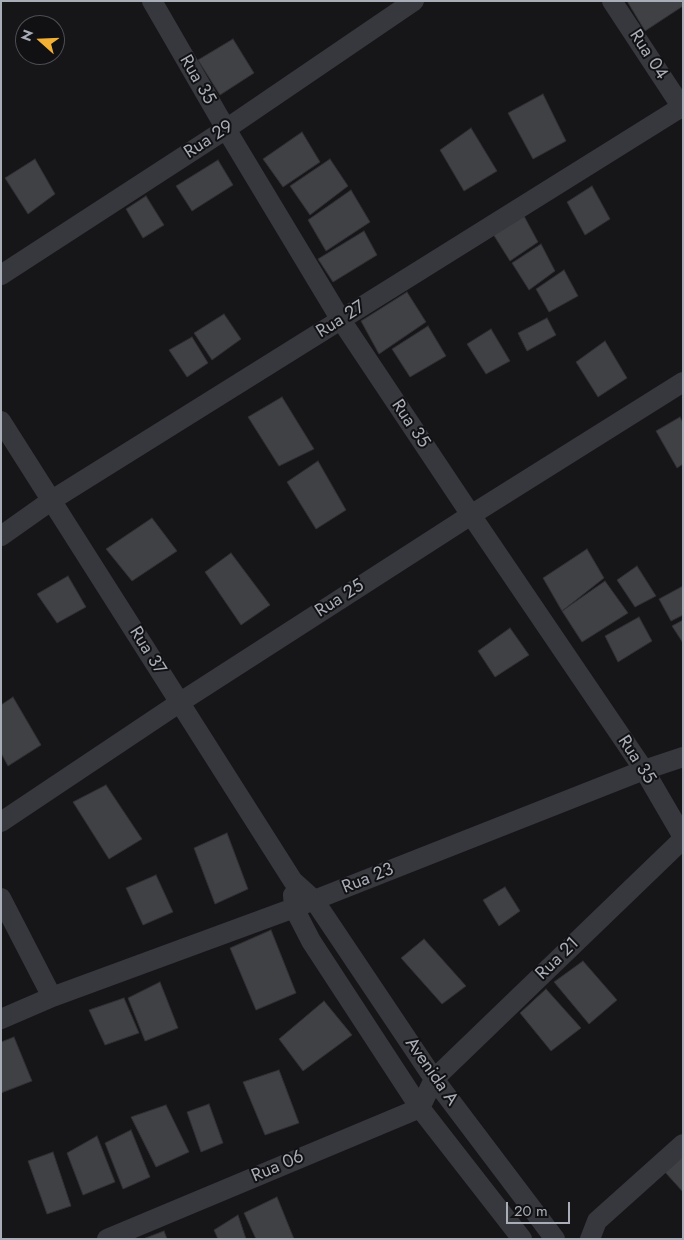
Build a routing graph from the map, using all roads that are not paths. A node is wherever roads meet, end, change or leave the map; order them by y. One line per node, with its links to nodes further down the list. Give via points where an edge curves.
1 (152, 1): 5 (street, Rua 35)
2 (414, 1): 5 (street, Rua 29)
3 (612, 1): 4 (street, Rua 04)
4 (682, 107): 7 (street, Rua 27)
5 (226, 129): 6 (street, Rua 29); 7 (street, Rua 35)
6 (1, 275)
7 (341, 320): 10 (street, Rua 27); 11 (street, Rua 35)
8 (683, 382): 11 (street, Rua 25)
9 (1, 422): 10 (street, Rua 37)
10 (52, 500): 12 (street, Rua 27); 13 (street, Rua 37)
11 (471, 515): 13 (street, Rua 25); 15 (street, Rua 35)
12 (1, 536)
13 (179, 702): 16 (street, Rua 25); 18 (street, Rua 37)
14 (683, 756): 15 (street, Rua 23)
15 (644, 770): 17 (street, Rua 35); 20 (street, Rua 23)
16 (1, 822)
17 (683, 838): 24 (street, Rua 21)
18 (293, 881): 20 (street, Rua 37); 21 (street)
19 (1, 898): 22 (street)
20 (314, 900): 21 (street, Rua 23); 24 (street, Avenida A)
21 (294, 908): 22 (street, Rua 23); 25 (street, Avenida A, via 311,941)
22 (52, 997): 23 (street, Rua 23)
23 (1, 1019)
24 (434, 1079): 25 (street); 29 (street, Avenida A)
25 (420, 1108): 27 (street, Rua 06); 28 (street, Avenida A)
26 (683, 1144): 30 (street, via 597,1221)
27 (107, 1239)
28 (522, 1239)
29 (556, 1239)
30 (590, 1239)

